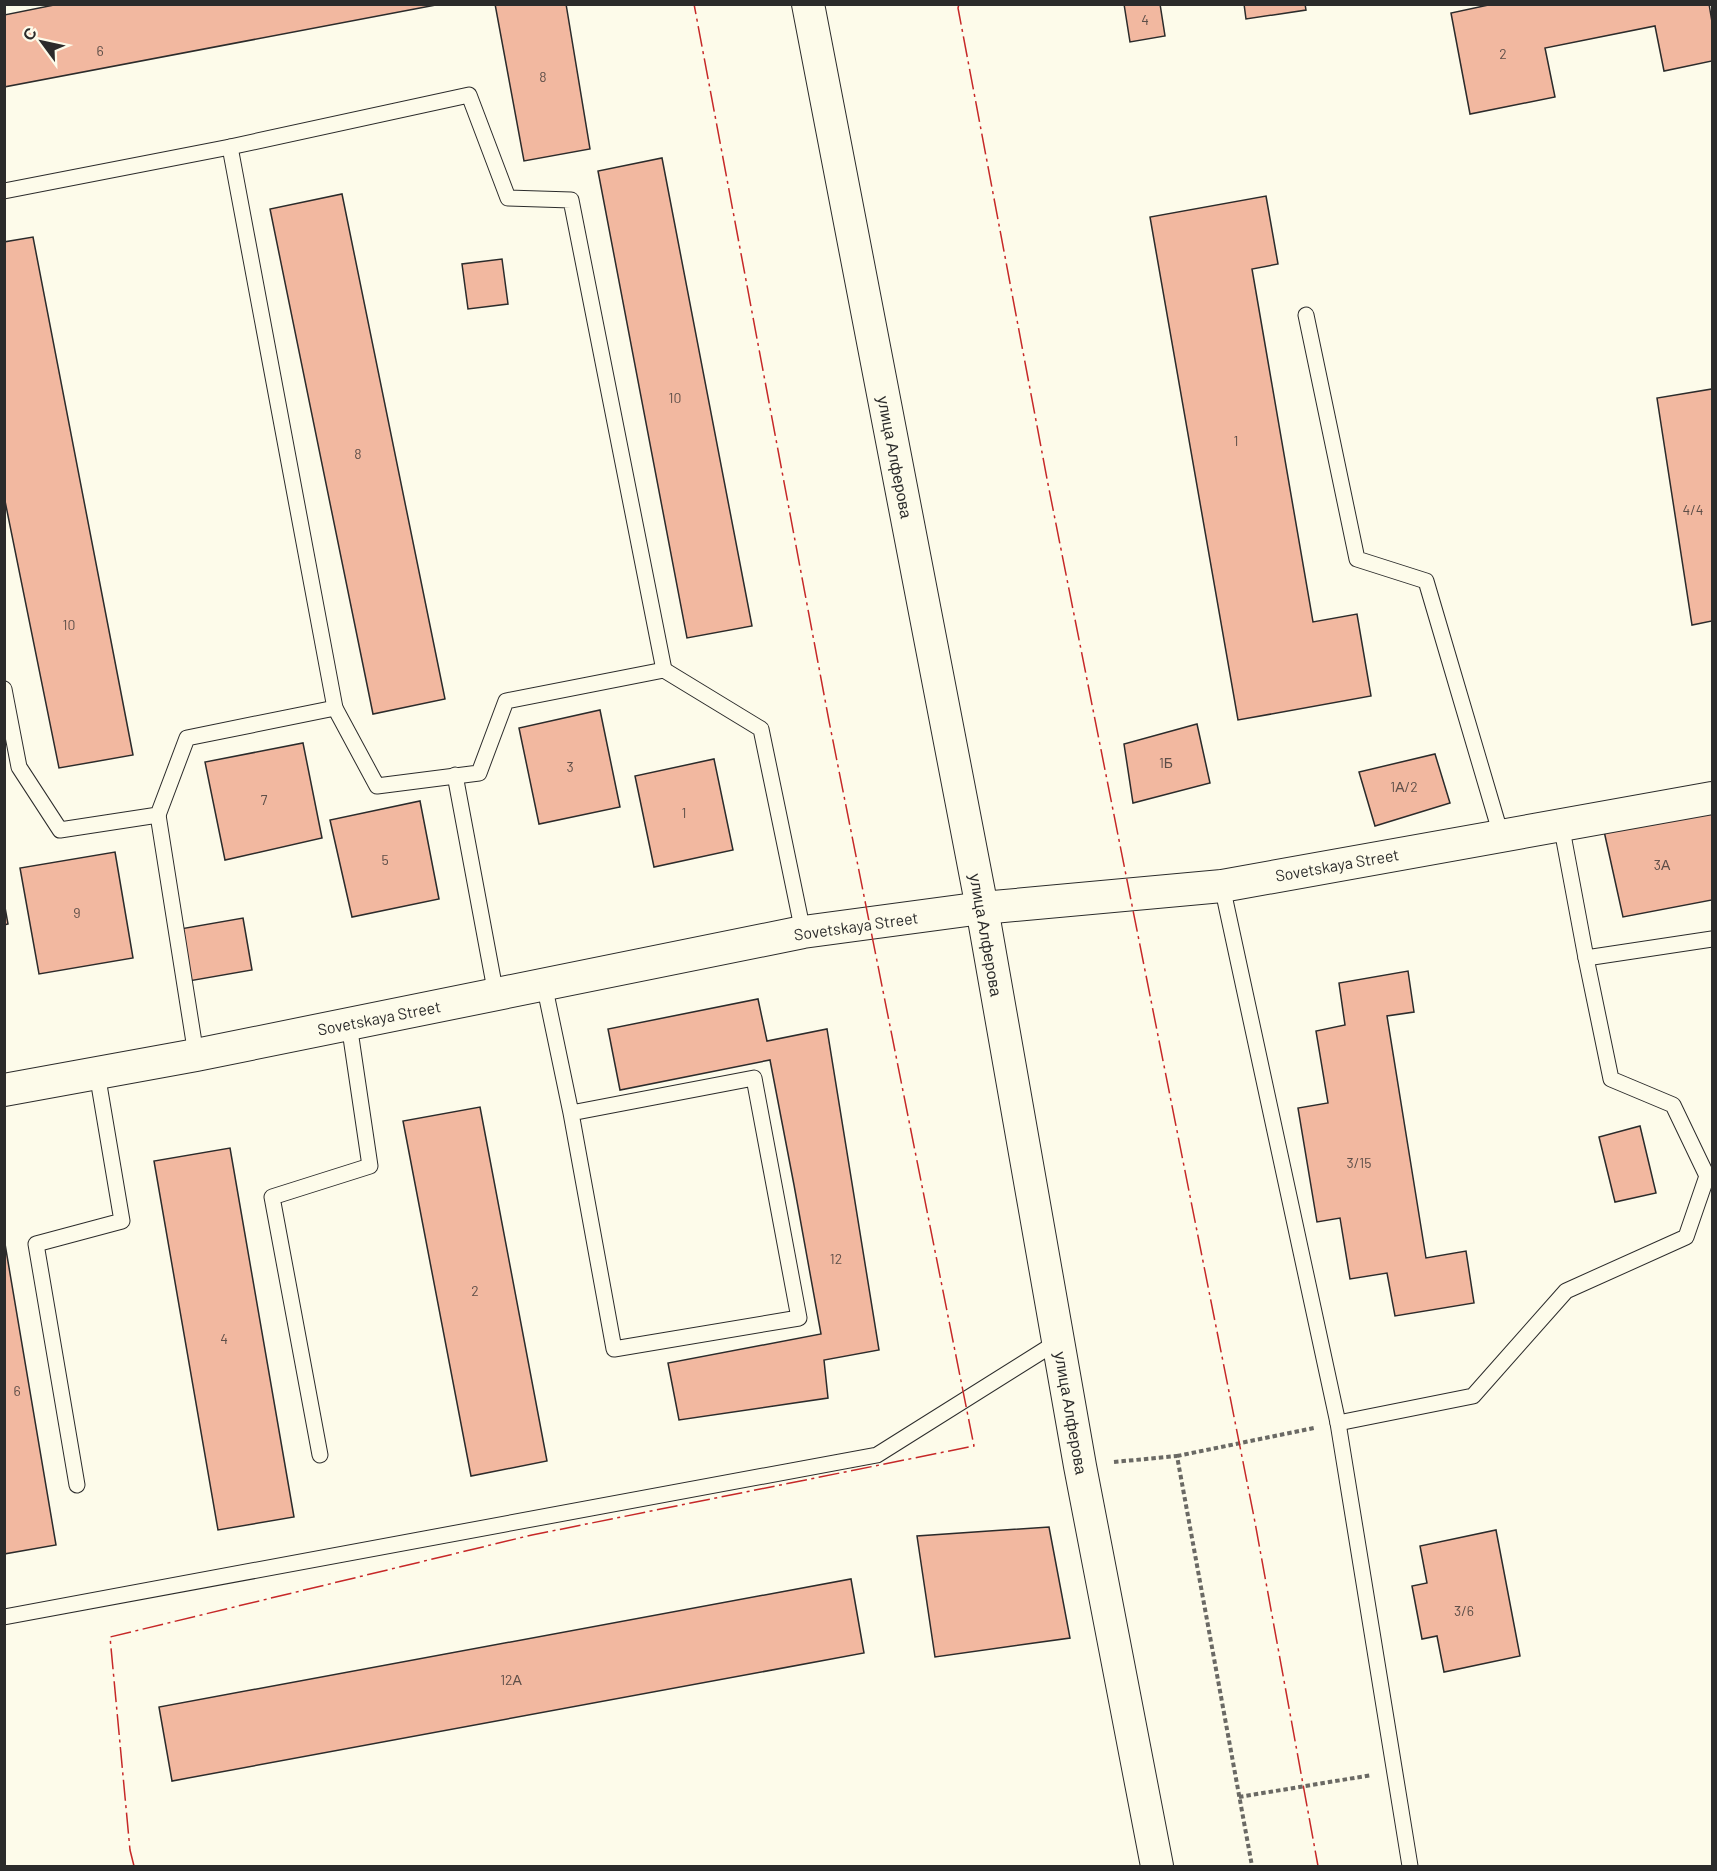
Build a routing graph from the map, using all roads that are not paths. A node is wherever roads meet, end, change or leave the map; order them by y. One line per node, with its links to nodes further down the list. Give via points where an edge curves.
1 (808, 4): 14 (street, улица Алферова)
2 (230, 147): 3 (lane); 5 (lane, via 469,95 508,198 571,200); 7 (lane)
3 (4, 191)
4 (1306, 315): 12 (lane, via 1357,560 1426,580)
5 (664, 670): 8 (lane, via 506,701 479,772); 15 (lane, via 761,729)
6 (4, 689): 10 (lane, via 19,767 60,830)
7 (335, 708): 8 (lane, via 377,786); 10 (lane, via 187,738)
8 (455, 775): 19 (lane)
9 (1713, 798): 11 (street, Sovetskaya Street)
10 (158, 815): 21 (lane)
11 (1561, 824): 12 (street, Sovetskaya Street); 17 (lane)
12 (1501, 835): 13 (street, Sovetskaya Street)
13 (1222, 886): 14 (street, Sovetskaya Street); 27 (lane)
14 (982, 908): 15 (street, Sovetskaya Street); 26 (street, улица Алферова)
15 (803, 933): 18 (street, Sovetskaya Street)
16 (1713, 939): 17 (lane)
17 (1586, 958): 25 (lane, via 1611,1079 1673,1105)
18 (544, 984): 19 (street, Sovetskaya Street); 24 (lane)
19 (496, 995): 20 (street, Sovetskaya Street)
20 (349, 1024): 21 (street, Sovetskaya Street); 28 (lane, via 370,1166 272,1197)
21 (196, 1055): 22 (street, Sovetskaya Street)
22 (97, 1073): 23 (street, Sovetskaya Street); 29 (lane, via 122,1221 36,1244)
23 (4, 1090)
24 (571, 1113): 24 (lane, via 614,1349 799,1318 754,1078)
25 (1710, 1177): 27 (lane, via 1686,1237 1566,1291 1473,1396)
26 (1058, 1342): 30 (lane, via 877,1455); 31 (street, улица Алферова)
27 (1338, 1423): 32 (lane)
28 (320, 1455)
29 (77, 1485)
30 (4, 1617)
31 (1157, 1866)
32 (1410, 1866)

